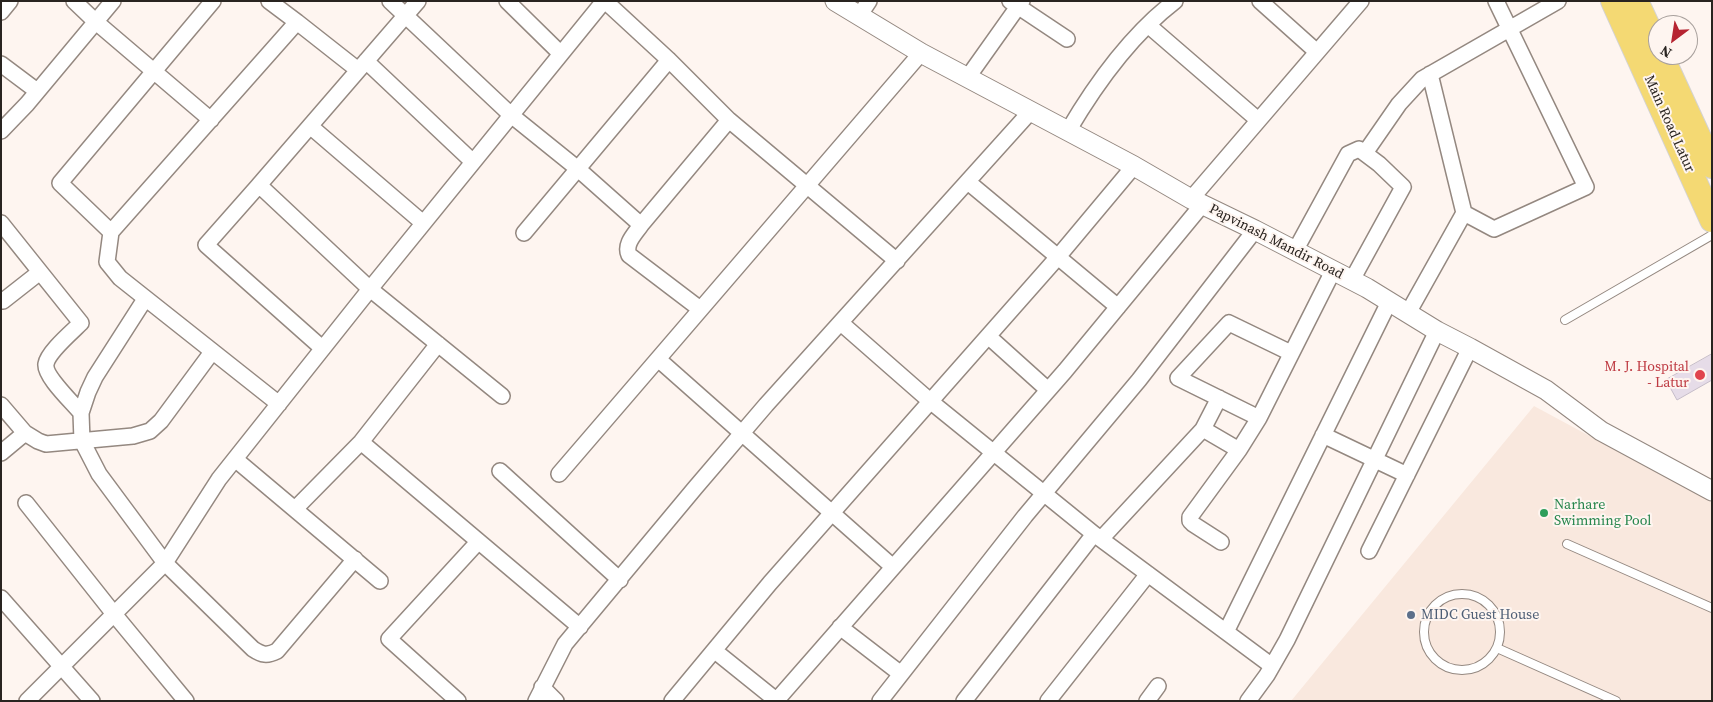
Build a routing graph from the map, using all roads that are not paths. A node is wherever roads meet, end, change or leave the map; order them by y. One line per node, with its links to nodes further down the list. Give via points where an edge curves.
1 (10, 1): 20 (street)
2 (74, 1): 22 (street)
3 (114, 1): 22 (street)
4 (213, 1): 35 (street)
5 (269, 1): 23 (street)
6 (390, 1): 21 (street)
7 (418, 1): 21 (street)
8 (506, 1): 30 (street)
9 (605, 1): 30 (street); 31 (street)
10 (835, 1): 19 (street, Papvinash Mandir Road)
11 (1175, 1): 24 (street)
12 (1260, 1): 28 (street)
13 (1361, 1): 28 (street)
14 (1496, 1): 26 (street)
15 (1558, 1): 26 (street)
16 (1612, 1): 57 (main road, Main Road Latur)
17 (1636, 1): 25 (main road)
18 (1017, 3): 27 (street); 37 (street)
19 (864, 9): 29 (street, Papvinash Mandir Road)
20 (1, 12)
21 (406, 16): 34 (street); 40 (street)
22 (96, 22): 35 (street); 38 (street)
23 (297, 22): 34 (street); 41 (street)
24 (1148, 25): 43 (street); 46 (street, via 1080,109)
25 (1648, 27)
26 (1510, 30): 36 (street); 56 (street, via 1586,187 1494,228)
27 (1067, 39)
28 (1317, 52): 43 (street)
29 (922, 53): 37 (street, Papvinash Mandir Road); 54 (street)
30 (561, 54): 40 (street)
31 (669, 60): 42 (street); 51 (street)
32 (1, 64): 38 (street)
33 (1666, 65): 50 (main road, Main Road Latur)
34 (362, 66): 44 (street); 48 (street)
35 (154, 72): 41 (street); 62 (street, via 60,183)
36 (1430, 74): 47 (street, via 1399,104); 56 (street)
37 (968, 77): 39 (street, Papvinash Mandir Road)
38 (38, 91): 45 (street)
39 (1031, 111): 46 (street, Papvinash Mandir Road); 52 (street)
40 (511, 115): 48 (street); 51 (street)
41 (211, 120): 62 (street)
42 (729, 120): 54 (street); 60 (street)
43 (1258, 120): 55 (street)
44 (310, 126): 53 (street); 59 (street)
45 (1, 131)
46 (1068, 131): 49 (street, Papvinash Mandir Road)
47 (1365, 153): 65 (street, via 1360,150 1348,154); 70 (street, via 1403,187)
48 (473, 162): 59 (street)
49 (1134, 166): 55 (street, Papvinash Mandir Road); 66 (street)
50 (1712, 166)
51 (578, 169): 60 (street); 63 (street)
52 (968, 182): 66 (street); 67 (street)
53 (259, 185): 71 (street); 83 (street, via 206,245)
54 (807, 186): 67 (street); 76 (street)
55 (1196, 202): 61 (street, Papvinash Mandir Road); 75 (street)
56 (1464, 213): 77 (street)
57 (1712, 220)
58 (1, 223): 69 (street)
59 (423, 224): 71 (street)
60 (641, 225): 76 (street, via 628,244 629,255)
61 (1255, 230): 65 (street, Papvinash Mandir Road); 111 (street, via 1139,380)
62 (111, 232): 72 (street, via 107,262 120,278)
63 (524, 233)
64 (1712, 235): 78 (lane)
65 (1295, 251): 68 (street, Papvinash Mandir Road)
66 (1057, 258): 75 (street); 81 (street)
67 (897, 261): 79 (street)
68 (1333, 270): 70 (street, Papvinash Mandir Road); 86 (street)
69 (40, 272): 73 (street); 94 (street, via 81,323 53,352 46,364 46,373)
70 (1352, 280): 74 (street, Papvinash Mandir Road)
71 (370, 289): 82 (street); 83 (street)
72 (145, 298): 85 (street); 94 (street, via 95,377)
73 (3, 301)
74 (1389, 302): 77 (street, Papvinash Mandir Road); 99 (street)
75 (1118, 307): 88 (street)
76 (700, 310): 87 (street)
77 (1408, 313): 80 (street, Papvinash Mandir Road)
78 (1565, 320)
79 (841, 324): 91 (street); 98 (street)
80 (1437, 331): 84 (street, Papvinash Mandir Road); 106 (street)
81 (988, 336): 88 (street); 91 (street)
82 (438, 344): 89 (street); 101 (street)
83 (322, 348): 92 (street)
84 (1470, 348): 109 (street); 110 (street, Papvinash Mandir Road, via 1546,390 1601,431)
85 (212, 352): 92 (street); 100 (street, via 150,431)
86 (1291, 353): 90 (street, via 1229,323 1178,378); 95 (street)
87 (658, 359): 98 (street); 108 (street)
88 (1048, 390): 103 (street)
89 (502, 396)
90 (1220, 398): 95 (street); 96 (street)
91 (930, 401): 103 (street); 114 (street)
92 (278, 404): 105 (street)
93 (1, 406): 97 (street)
94 (81, 413): 100 (street)
95 (1258, 418): 102 (street)
96 (1203, 429): 102 (street); 115 (street)
97 (25, 433): 100 (street, via 46,444); 104 (street)
98 (742, 434): 114 (street); 124 (street)
99 (1323, 435): 106 (street); 132 (street)
100 (82, 441): 121 (street, via 99,474)
101 (361, 442): 113 (street); 116 (street)
102 (1239, 450): 117 (street, via 1190,517 1193,524)
103 (993, 453): 111 (street); 122 (street)
104 (1, 454)
105 (235, 459): 113 (street); 121 (street)
106 (1373, 460): 109 (street); 136 (street)
107 (500, 471): 124 (street)
108 (559, 474)
109 (1407, 475): 119 (street)
110 (1712, 491)
111 (1044, 494): 115 (street); 137 (street)
112 (26, 503): 128 (street)
113 (295, 509): 120 (street)
114 (832, 513): 122 (street); 134 (street)
115 (1097, 536): 123 (street); 148 (street)
116 (478, 542): 130 (street); 144 (street, via 389,639)
117 (1221, 542)
118 (1567, 544): 127 (lane)
119 (1369, 551)
120 (355, 560): 121 (street, via 277,652 268,655 253,649); 125 (street)
121 (165, 563): 128 (street)
122 (893, 567): 131 (street)
123 (1148, 574): 132 (street); 149 (street)
124 (620, 580): 130 (street)
125 (380, 581)
126 (1, 598): 129 (street)
127 (1712, 608)
128 (114, 614): 135 (street); 143 (street)
129 (7, 615): 135 (street)
130 (580, 627): 139 (street, via 565,644)
131 (840, 627): 137 (street); 146 (street)
132 (1226, 632): 136 (street)
133 (1497, 648): 133 (lane, via 1485,662 1469,669 1460,670 1442,664 1426,642 1428,616 1448,597 1466,594 1483,600 1499,622); 152 (lane)
134 (715, 651): 140 (street); 146 (street)
135 (62, 666): 141 (street); 142 (street)
136 (1272, 666): 151 (street)
137 (901, 674): 147 (street)
138 (1158, 686): 150 (street)
139 (539, 694): 145 (street)
140 (674, 700)
141 (27, 701)
142 (92, 701)
143 (186, 701)
144 (458, 701)
145 (556, 701)
146 (776, 701)
147 (880, 701)
148 (964, 701)
149 (1048, 701)
150 (1147, 701)
151 (1248, 701)
152 (1616, 701)

